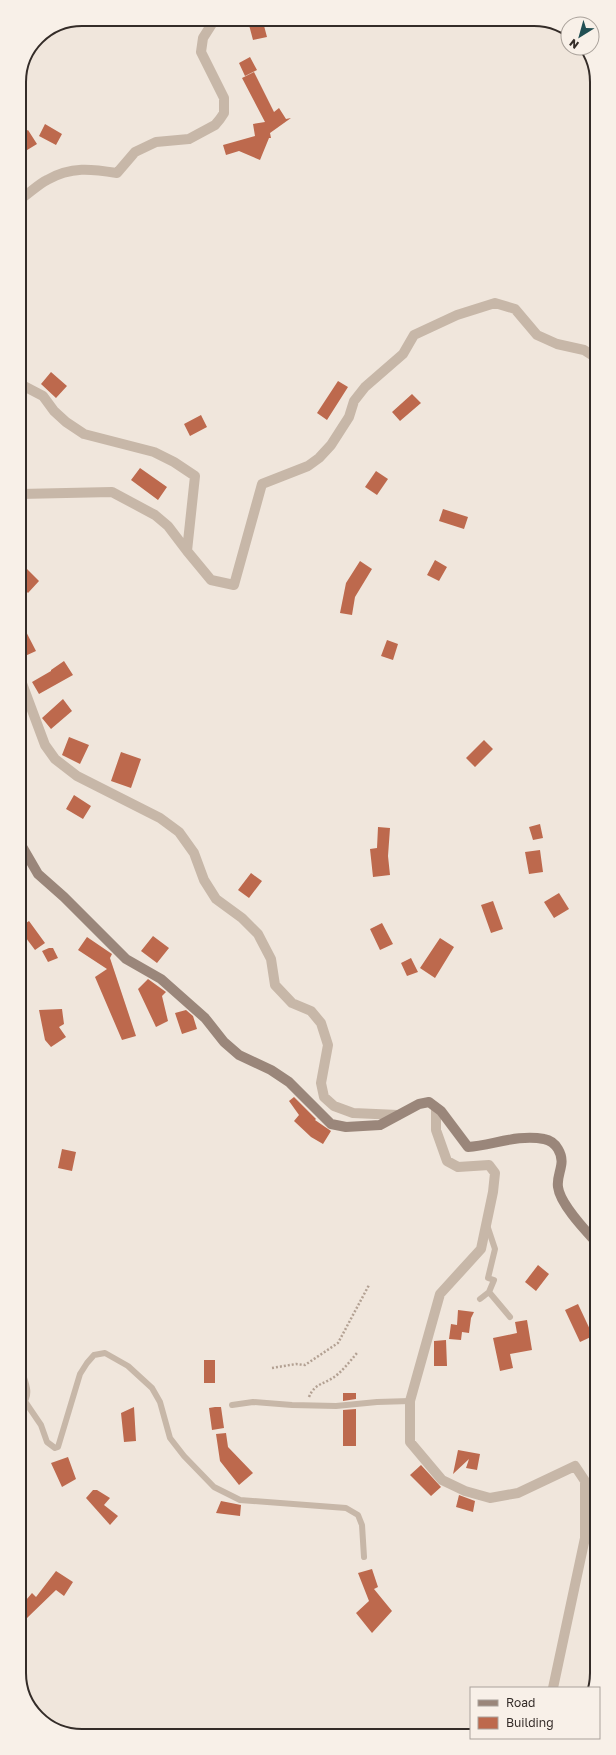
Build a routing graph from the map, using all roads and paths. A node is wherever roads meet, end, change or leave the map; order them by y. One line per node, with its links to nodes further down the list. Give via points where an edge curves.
1 (211, 26): 2 (street, via 203,38 201,52 224,98 224,113 215,125 189,139 156,142 135,152 118,174 93,169 66,171 46,180)
2 (26, 195)
3 (590, 354): 6 (street, via 537,335 515,308 495,303 457,315 414,335 403,354 364,387 332,445 319,458 308,466 262,484 234,585 211,580)
4 (26, 387): 6 (street, via 43,396 54,411 84,434 154,452 195,476)
5 (26, 494): 6 (street, via 112,492 155,515 168,526)
6 (187, 551)
7 (26, 694): 10 (street, via 45,745 54,758 77,776 160,818 179,832 194,853 204,880 216,899 242,918 258,934 270,959 275,985 292,1003 311,1011 320,1023 328,1045 321,1083 324,1097 334,1106 353,1113)
8 (26, 853): 10 (main road, via 38,874 126,960 161,979 205,1018 224,1042 239,1055 271,1070 289,1082 331,1124 346,1127 380,1125)
9 (436, 1108): 10 (main road, via 429,1102 419,1104); 11 (street, via 436,1130 447,1161 458,1167 489,1165 495,1174); 12 (main road, via 452,1124 468,1147 528,1138 545,1139 555,1144 562,1157 558,1188 564,1201)
10 (398, 1115)
11 (487, 1224): 14 (lane, via 495,1249 488,1278 494,1280); 19 (street, via 481,1249 440,1294)
12 (590, 1235)
13 (369, 1285): 18 (path, via 338,1343 305,1365)
14 (489, 1292): 15 (lane); 16 (lane)
15 (480, 1298)
16 (510, 1317)
17 (357, 1353): 21 (path, via 336,1376 322,1382 311,1391)
18 (272, 1368)
19 (410, 1401): 21 (lane, via 336,1406); 24 (street, via 410,1442 442,1480 465,1491 490,1498 518,1492 575,1466 585,1481 585,1538)
20 (232, 1405): 21 (lane, via 253,1402)
21 (306, 1405)
22 (26, 1406): 23 (lane, via 41,1425 47,1442 55,1448 58,1447 80,1374 94,1356 100,1353 110,1355 128,1366 152,1388 160,1402 170,1438 214,1488 240,1500 346,1508 358,1515 362,1525)
23 (364, 1557)
24 (553, 1687)

